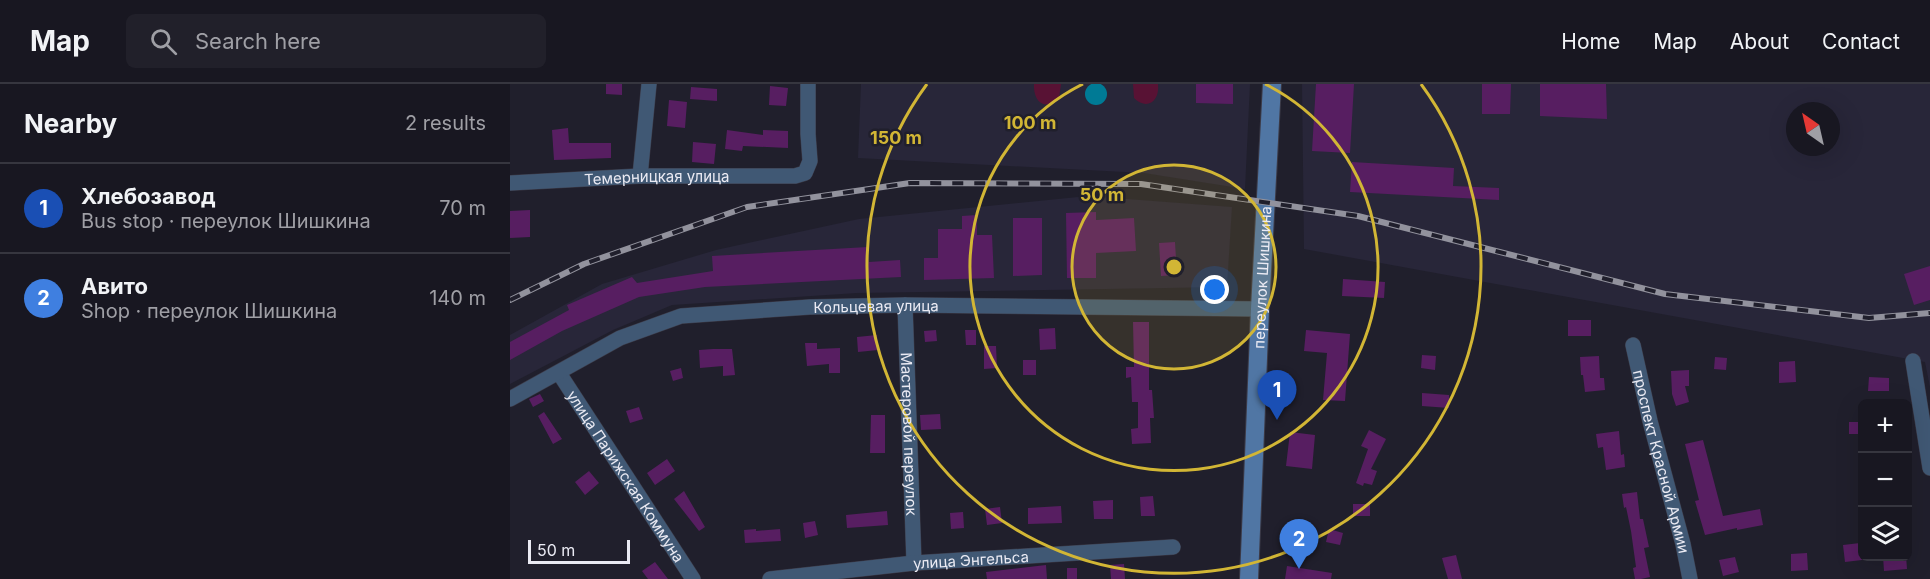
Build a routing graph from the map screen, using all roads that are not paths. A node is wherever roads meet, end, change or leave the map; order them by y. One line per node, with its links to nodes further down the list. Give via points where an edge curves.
1 (648, 84): 4 (street)
2 (808, 84): 4 (street, Темерницкая улица, via 810,161 805,173)
3 (1272, 84): 7 (main road, переулок Шишкина)
4 (640, 176): 5 (street, Темерницкая улица)
5 (510, 183)
6 (905, 305): 7 (street, Кольцевая улица); 10 (street, Кольцевая улица, via 681,316 620,338); 14 (street, Мастеровой переулок)
7 (1260, 309): 17 (main road, переулок Шишкина)
8 (1634, 345): 18 (street, проспект Красной Армии)
9 (1913, 361): 12 (street)
10 (559, 373): 11 (street, Кольцевая улица); 15 (street, улица Парижская Коммуна)
11 (510, 399)
12 (1930, 468)
13 (1173, 547): 14 (street, улица Энгельса)
14 (914, 563): 16 (street, улица Энгельса)
15 (693, 579)
16 (770, 579)
17 (1249, 579)
18 (1690, 579)

